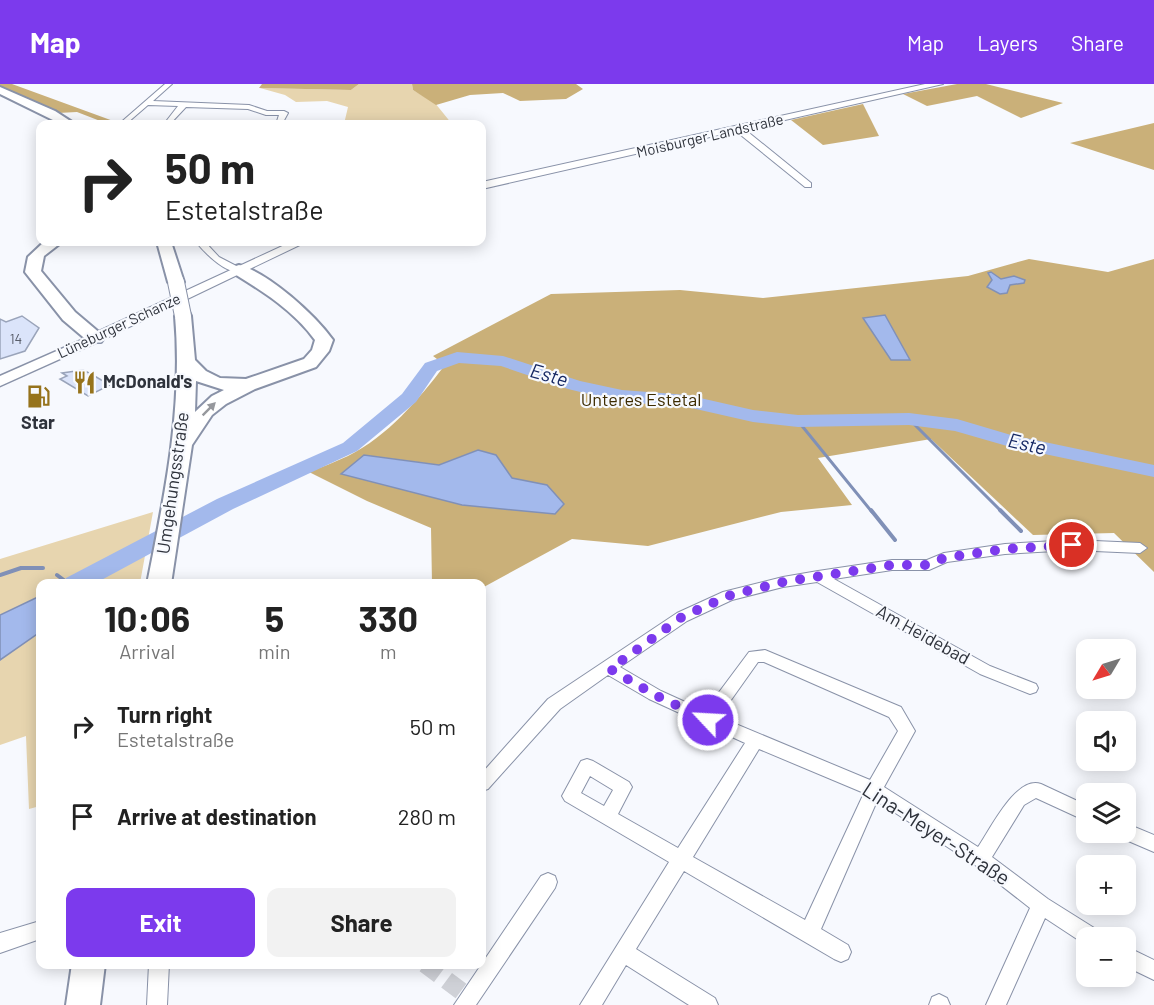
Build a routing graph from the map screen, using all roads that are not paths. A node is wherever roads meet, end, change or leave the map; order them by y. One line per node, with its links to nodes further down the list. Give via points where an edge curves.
1 (169, 84): 4 (street)
2 (938, 84): 10 (main road, Moisburger Landstraße)
3 (0, 90): 6 (main road)
4 (148, 103): 5 (street); 7 (street)
5 (184, 104): 8 (street); 9 (street, via 284,113)
6 (62, 120)
7 (127, 120)
8 (170, 120)
9 (281, 120)
10 (740, 130): 11 (main road, Moisburger Landstraße); 12 (street)
11 (486, 185)
12 (808, 185)
13 (48, 246): 20 (main road, via 34,258 33,272 69,316)
14 (162, 246): 18 (main road)
15 (165, 246): 18 (main road, Umgehungsstraße)
16 (204, 246): 19 (street, via 216,259)
17 (291, 246): 19 (main road)
18 (171, 261): 21 (main road, Umgehungsstraße, bridge, via 183,316)
19 (239, 270): 20 (main road, Lüneburger Schanze); 23 (main road, via 314,325 324,340 310,363)
20 (95, 338): 22 (street, Lüneburger Schanze)
21 (187, 361): 23 (main road, via 204,379); 24 (main road, Umgehungsstraße)
22 (0, 382)
23 (248, 385): 24 (main road, one-way to 23, via 205,411)
24 (182, 445): 26 (main road, Umgehungsstraße)
25 (1140, 548): 27 (street, via 1072,545 1005,549 944,558 928,565 892,565)
26 (160, 575)
27 (818, 576): 28 (street, via 728,596 682,617); 29 (street, Am Heidebad, via 985,670)
28 (610, 669): 30 (street, Lina-Meyer-Straße); 32 (street, via 554,704)
29 (1030, 688)
30 (708, 720): 31 (street, Lina-Meyer-Straße); 33 (street, via 754,656 765,656 895,712 907,731)
31 (756, 740): 33 (street, Lina-Meyer-Straße); 38 (street)
32 (486, 780)
33 (874, 789): 39 (street, Lina-Meyer-Straße); 44 (street)
34 (1076, 808): 39 (street, via 1035,789 1018,800)
35 (607, 817): 38 (street)
36 (1136, 836): 37 (street)
37 (1154, 844)
38 (680, 858): 44 (street); 46 (street)
39 (981, 859): 41 (street, Lina-Meyer-Straße)
40 (548, 882): 52 (street)
41 (1041, 905): 42 (street, Lina-Meyer-Straße); 57 (street)
42 (1076, 928)
43 (36, 931): 45 (street)
44 (810, 933): 47 (street)
45 (0, 943)
46 (623, 952): 55 (street); 56 (street)
47 (841, 952)
48 (1136, 961): 51 (street)
49 (88, 969): 53 (main road)
50 (159, 969): 54 (street)
51 (1154, 970)
52 (471, 1002)
53 (83, 1005)
54 (157, 1005)
55 (590, 1005)
56 (708, 1005)
57 (996, 1005)

